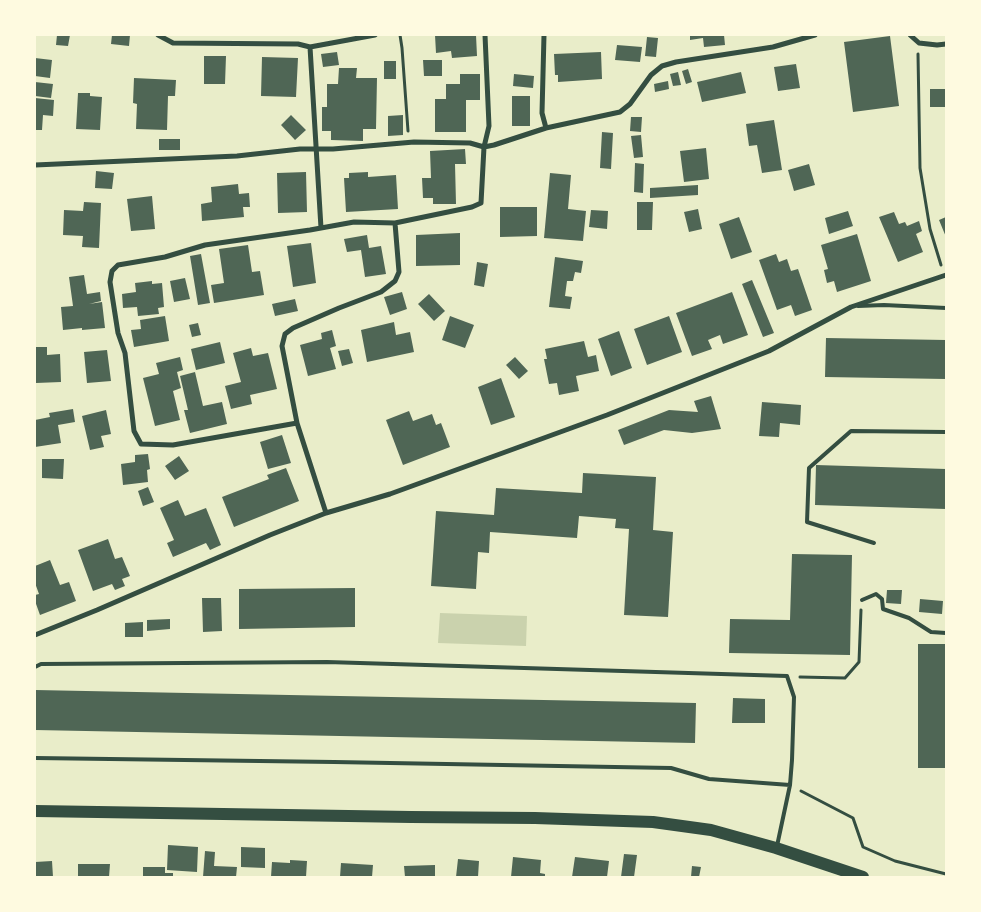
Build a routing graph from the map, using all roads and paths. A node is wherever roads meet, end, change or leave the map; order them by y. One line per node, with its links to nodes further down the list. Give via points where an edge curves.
1 (158, 35): 10 (street, via 173,43 298,44)
2 (375, 35): 10 (street)
3 (400, 35): 12 (path)
4 (485, 35): 13 (street, via 489,126)
5 (544, 35): 11 (street, via 542,113)
6 (815, 35): 11 (street, via 773,47 662,66 620,112)
7 (910, 35): 8 (street)
8 (919, 43): 9 (street); 18 (path, via 920,168 930,229)
9 (946, 44)
10 (310, 47): 14 (street)
11 (546, 128): 13 (street)
12 (409, 142): 13 (street, via 470,142); 14 (street)
13 (484, 147): 16 (street, via 481,203)
14 (316, 149): 15 (street); 17 (street)
15 (35, 165)
16 (395, 223): 17 (street, via 354,222); 21 (street, via 399,272 395,282 381,292 324,314 285,334 282,346)
17 (322, 228): 21 (street, via 204,245 118,265 112,271 110,282 124,353 134,431 141,444 173,445)
18 (945, 276): 19 (street)
19 (851, 307): 20 (lane); 23 (street, via 769,351 607,415 390,494)
20 (946, 308)
21 (298, 424): 23 (street)
22 (946, 432): 24 (lane, via 851,431 809,468 807,522)
23 (326, 513): 27 (street)
24 (874, 543)
25 (862, 600): 26 (lane, via 876,594 882,598 883,609 909,618 931,632); 29 (path, via 859,662 845,678)
26 (946, 633)
27 (35, 635)
28 (35, 667): 29 (lane, via 42,664 327,662)
29 (787, 676): 31 (lane, via 794,697)
30 (35, 758): 31 (lane, via 671,768 709,779)
31 (790, 784): 33 (lane); 34 (path, via 853,818 863,847 895,861)
32 (35, 811): 33 (main road, via 654,822 711,830)
33 (776, 848): 35 (main road)
34 (946, 874)
35 (864, 877)

